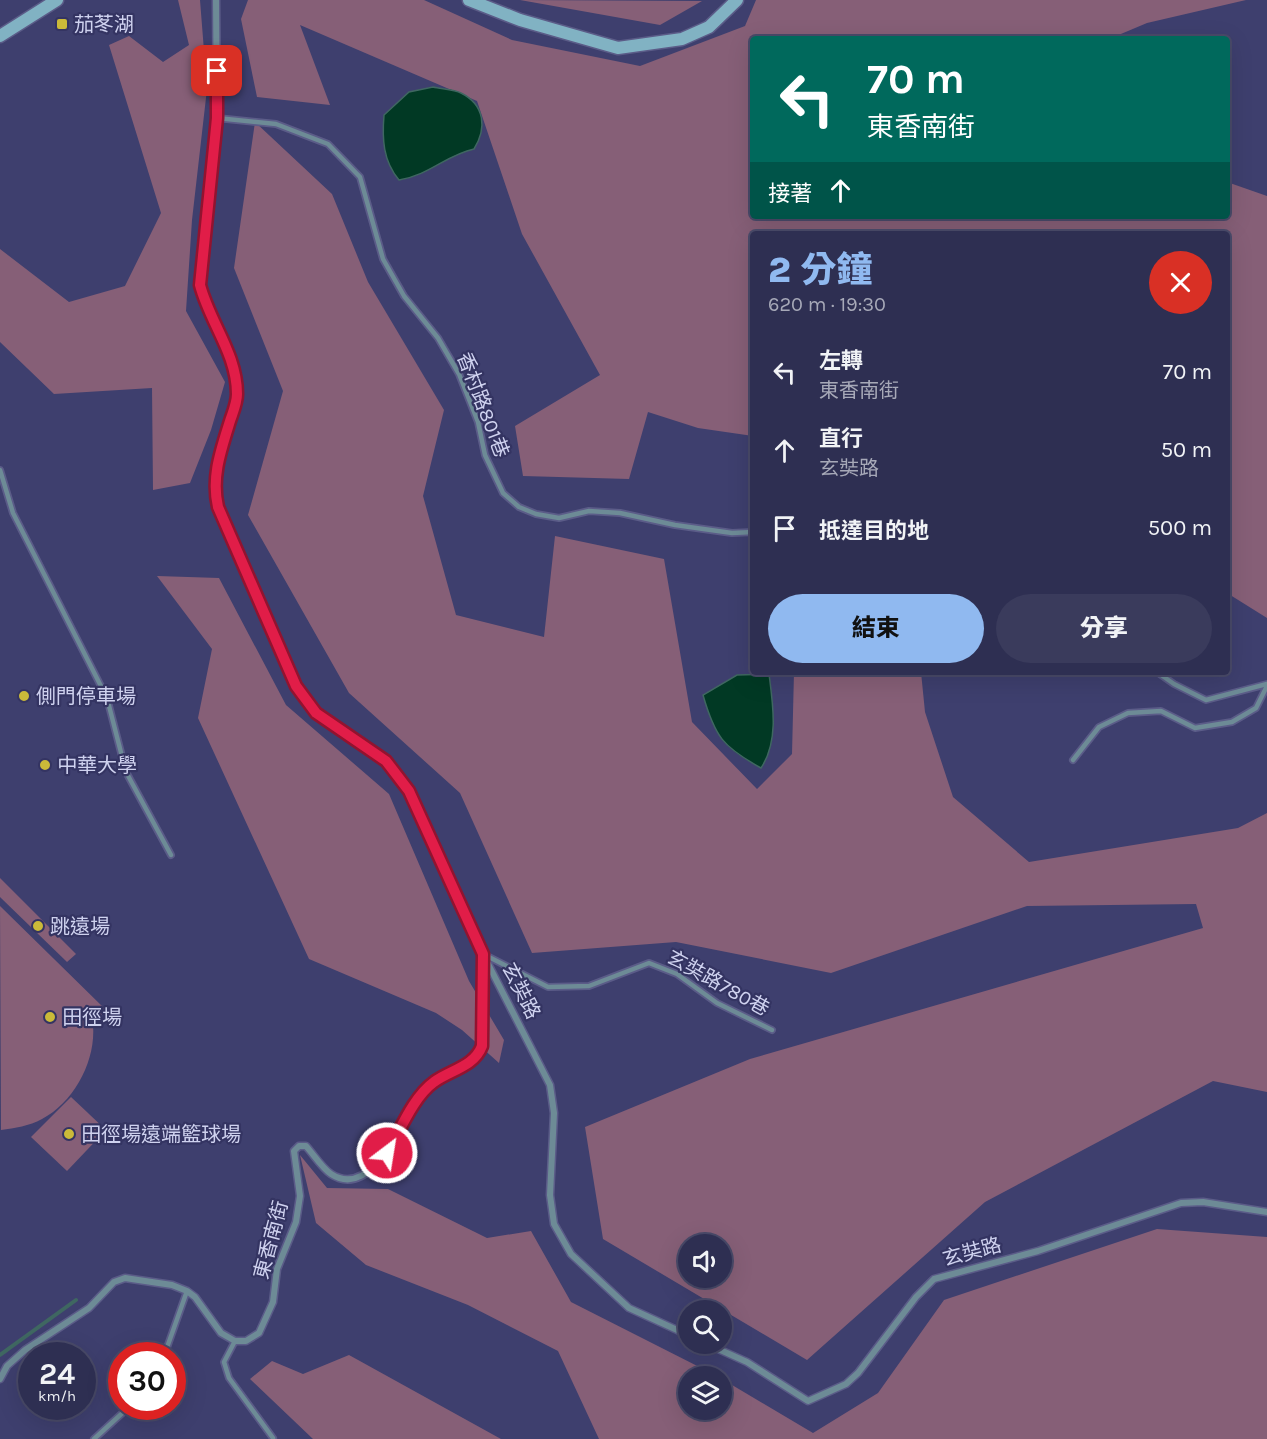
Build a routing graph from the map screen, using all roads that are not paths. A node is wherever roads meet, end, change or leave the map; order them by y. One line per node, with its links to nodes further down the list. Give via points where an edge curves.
1 (57, 0): 5 (main road)
2 (216, 0): 6 (street, 玄奘路)
3 (469, 0): 4 (main road, via 520,20 618,48 682,39 708,27)
4 (737, 0)
5 (0, 36)
6 (217, 118): 8 (lane, 香村路801巷, via 276,124 328,144 360,177 383,259 459,374 478,422 485,455 503,493 519,507 559,518 589,511 620,513 675,525); 13 (street, 玄奘路, via 200,285 207,310 230,353 237,379 237,398 217,463 218,507 296,686 316,713 386,761 409,791)
7 (0, 470): 12 (lane, via 13,513 107,698 126,772)
8 (750, 532)
9 (1161, 675): 10 (lane, via 1206,700)
10 (1267, 685): 11 (lane, via 1256,708 1232,722 1195,728 1161,711 1128,713 1099,728)
11 (1073, 760)
12 (171, 855)
13 (483, 954): 14 (lane, 玄奘路780巷, via 548,987 589,986 649,963 677,974 717,1003); 17 (street, 玄奘路, via 550,1085 554,1113 550,1195 554,1224 571,1254 596,1280 629,1308); 18 (street, 東香南街, via 479,1053 425,1089 387,1153 369,1170 351,1179 329,1173 306,1146 294,1151 300,1196 296,1222 275,1277 273,1302 259,1333 246,1341)
14 (772, 1030)
15 (1267, 1212): 20 (street, 玄奘路, via 1203,1202 1181,1203 1038,1251 934,1279 846,1384 808,1401)
16 (187, 1291): 18 (street, via 221,1333); 19 (lane); 21 (street, via 125,1278 114,1282 89,1308 7,1365)
17 (678, 1330)
18 (235, 1341): 23 (lane, via 224,1362 229,1378)
19 (169, 1342)
20 (729, 1354)
21 (0, 1379)
22 (115, 1420): 24 (lane)
23 (273, 1438)
24 (94, 1439)

